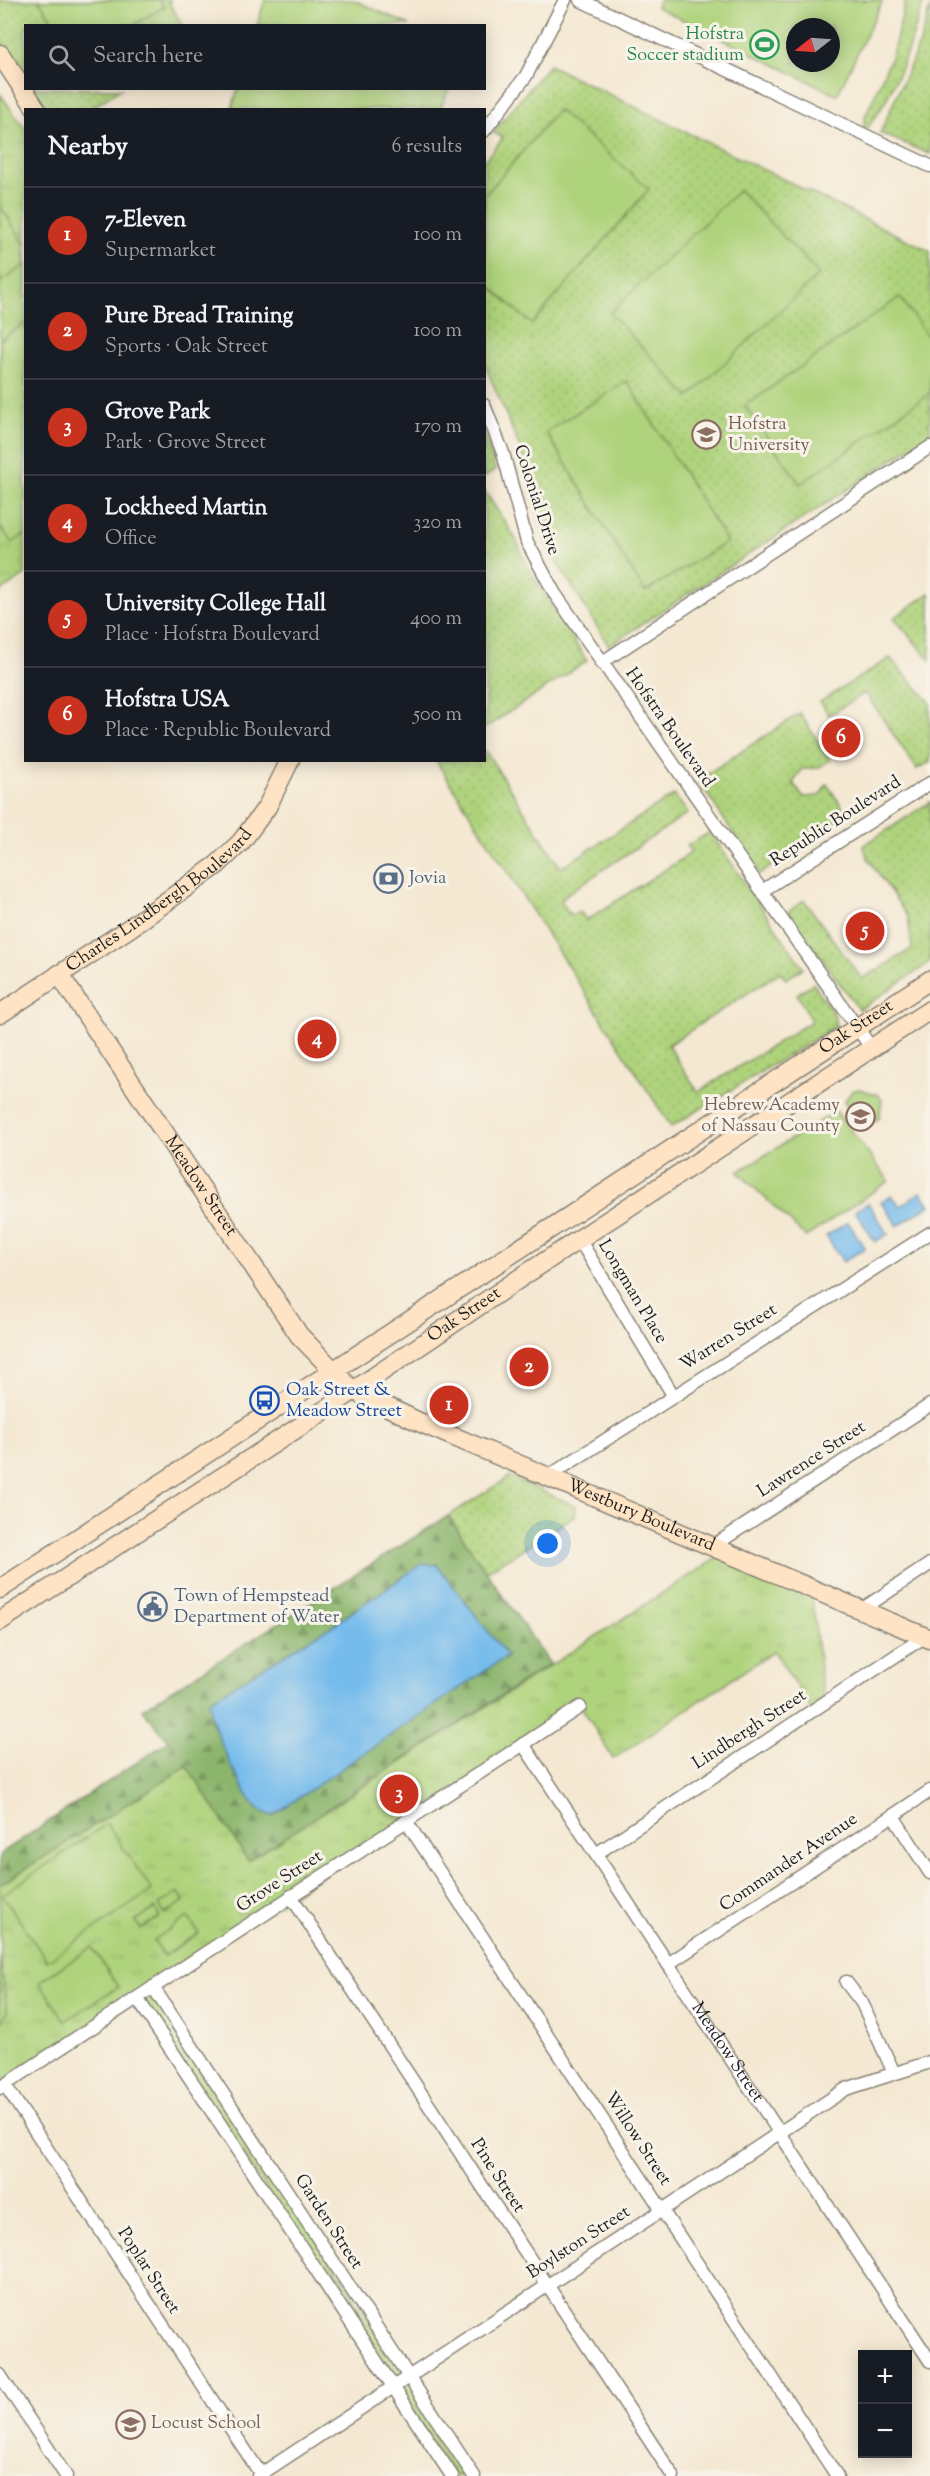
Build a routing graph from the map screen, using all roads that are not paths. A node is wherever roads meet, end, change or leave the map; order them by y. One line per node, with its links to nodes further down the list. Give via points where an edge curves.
1 (565, 0): 5 (street, via 526,76)
2 (580, 0): 6 (street)
3 (0, 54): 4 (street)
4 (36, 108)
5 (486, 128)
6 (930, 166)
7 (486, 410): 9 (street, Colonial Drive, via 503,453 527,543)
8 (930, 447): 9 (street, Hofstra Boulevard)
9 (601, 663): 12 (street, Hofstra Boulevard)
10 (289, 762): 13 (street, Charles Lindbergh Boulevard, via 267,807 217,866)
11 (930, 783): 12 (street, Republic Boulevard)
12 (762, 891): 17 (street, Hofstra Boulevard)
13 (58, 974): 16 (street, Charles Lindbergh Boulevard); 22 (street, Meadow Street, via 300,1335)
14 (930, 980): 17 (street, Oak Street)
15 (930, 1010): 18 (street, Oak Street)
16 (0, 1014)
17 (857, 1029): 18 (street, Hofstra Boulevard); 22 (street, Oak Street)
18 (872, 1049): 20 (street, Oak Street)
19 (930, 1233): 24 (street, Warren Street)
20 (579, 1239): 21 (street, Oak Street); 24 (street, Longman Place)
21 (389, 1366): 23 (street, Oak Street); 26 (street, via 382,1383)
22 (334, 1373): 23 (street, Meadow Street); 28 (street, Oak Street)
23 (352, 1390): 26 (street, Westbury Boulevard); 29 (street, Oak Street)
24 (673, 1395): 27 (street, Warren Street)
25 (930, 1405): 30 (street, Lawrence Street)
26 (395, 1411): 27 (street, Westbury Boulevard)
27 (549, 1476): 30 (street, Westbury Boulevard)
28 (125, 1505): 29 (street); 32 (street, Oak Street)
29 (142, 1529): 34 (street, Oak Street)
30 (713, 1546): 33 (street, Westbury Boulevard)
31 (930, 1564): 33 (street)
32 (0, 1589)
33 (861, 1610): 35 (street, Westbury Boulevard)
34 (0, 1621)
35 (927, 1638): 41 (street, Lindbergh Street)
36 (580, 1707): 37 (street, Grove Street)
37 (523, 1744): 40 (street, Grove Street); 41 (street, Meadow Street)
38 (930, 1791): 39 (street, Commander Avenue)
39 (893, 1816): 42 (street); 44 (street, Commander Avenue)
40 (406, 1821): 43 (street, Grove Street); 52 (street, Willow Street)
41 (596, 1854): 44 (street, Meadow Street)
42 (930, 1873)
43 (291, 1896): 46 (street, Grove Street); 55 (street, Pine Street)
44 (668, 1964): 51 (street, Meadow Street)
45 (846, 1982): 49 (street, via 862,2003)
46 (153, 1987): 47 (street, Grove Street); 53 (street, Garden Street)
47 (137, 1998): 50 (street, Grove Street); 54 (street, Garden Street)
48 (930, 2062): 49 (street, Boylston Street)
49 (894, 2073): 51 (street, Boylston Street, via 846,2089)
50 (2, 2086): 61 (street, Poplar Street)
51 (779, 2133): 52 (street, Boylston Street); 56 (street, Meadow Street)
52 (662, 2210): 55 (street, Boylston Street); 65 (street, Willow Street)
53 (326, 2252): 54 (street); 58 (street, Garden Street)
54 (312, 2263): 59 (street, Garden Street)
55 (548, 2286): 58 (street, Boylston Street); 64 (street, Pine Street)
56 (930, 2361)
57 (0, 2375): 60 (street)
58 (409, 2377): 59 (street, Boylston Street); 63 (street, Garden Street)
59 (393, 2387): 61 (street, Boylston Street); 62 (street, Garden Street)
60 (66, 2476)
61 (260, 2476)
62 (452, 2476)
63 (474, 2476)
64 (673, 2476)
65 (837, 2476)

